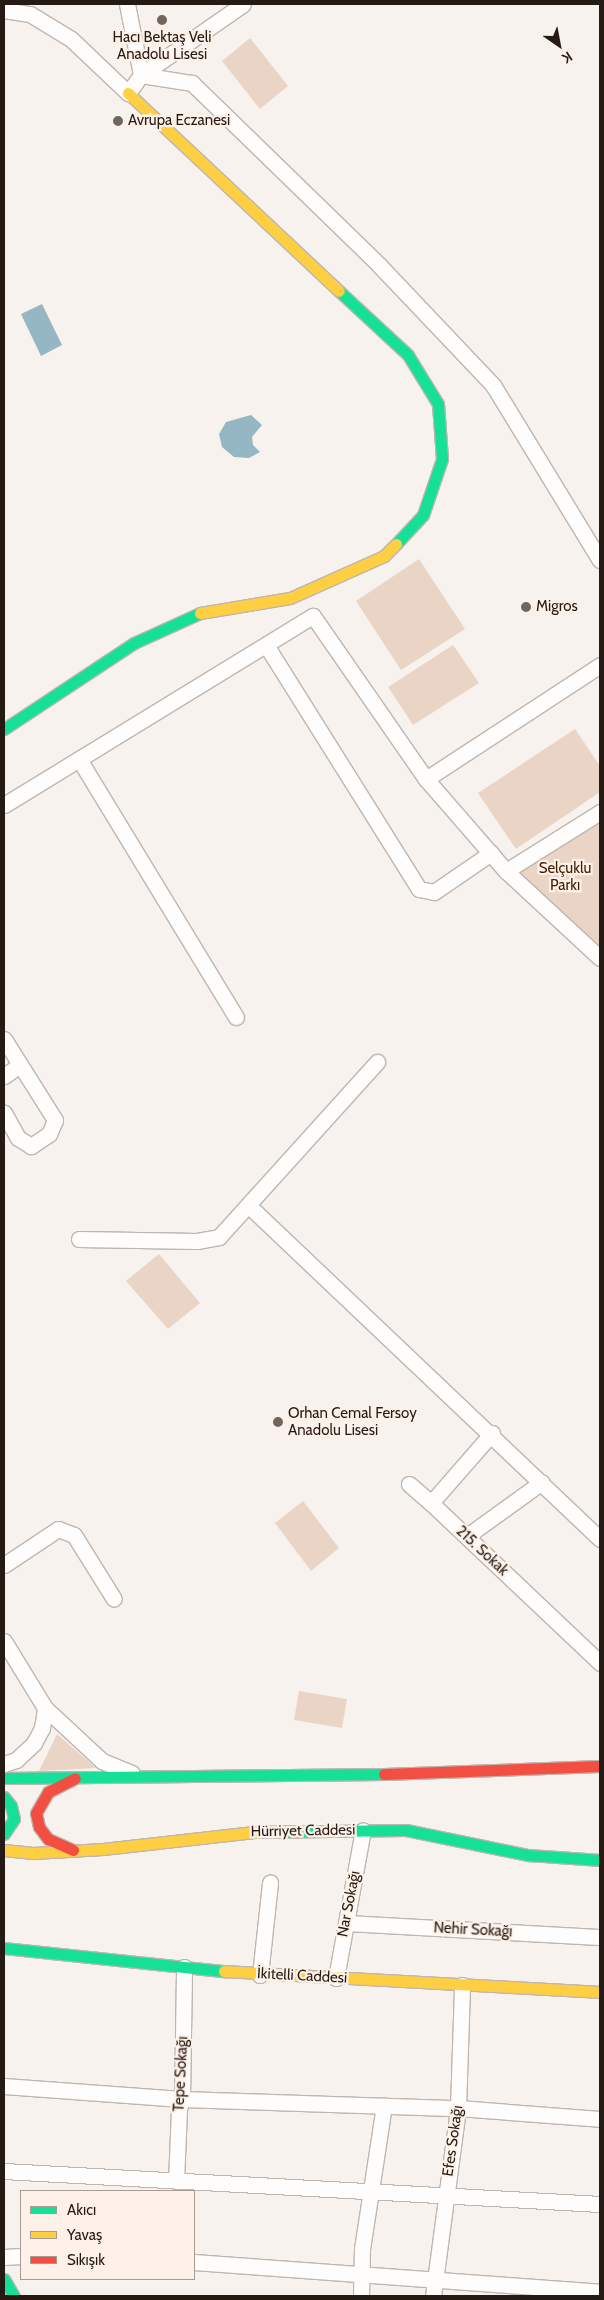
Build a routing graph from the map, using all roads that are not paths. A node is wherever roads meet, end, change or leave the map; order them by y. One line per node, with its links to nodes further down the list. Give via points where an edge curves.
1 (127, 4): 4 (street)
2 (243, 4): 4 (street)
3 (4, 10): 5 (street, via 30,14 71,38)
4 (141, 75): 5 (street); 6 (street, via 192,83 454,341 493,385)
5 (128, 93): 9 (main road, via 408,355 438,404 442,459 423,515 384,556 290,598 209,609 134,643)
6 (600, 560)
7 (266, 645): 10 (street); 11 (street, via 313,616); 14 (street, via 419,888 434,892)
8 (600, 665): 11 (street)
9 (4, 729)
10 (79, 759): 12 (street); 17 (street)
11 (426, 779): 14 (street)
12 (4, 805)
13 (600, 812): 15 (street)
14 (492, 853): 15 (street)
15 (506, 871): 16 (street)
16 (600, 958)
17 (236, 1017)
18 (4, 1039): 20 (street)
19 (377, 1062): 23 (street)
20 (20, 1065): 21 (street); 22 (street, via 55,1120 49,1134 31,1146 18,1138)
21 (4, 1076)
22 (4, 1113)
23 (248, 1206): 24 (street, via 219,1237 196,1241); 25 (street)
24 (79, 1239)
25 (492, 1433): 26 (street); 28 (street)
26 (542, 1482): 29 (street); 30 (street)
27 (409, 1484): 28 (street, 215. Sokak)
28 (431, 1503): 29 (street, 215. Sokak)
29 (467, 1536): 34 (street, 215. Sokak)
30 (600, 1539)
31 (4, 1565): 32 (street, via 58,1529 74,1535)
32 (114, 1599)
33 (4, 1641): 35 (street)
34 (598, 1656)
35 (45, 1708): 36 (street, via 42,1728 34,1743 16,1760); 38 (street, via 102,1760)
36 (4, 1764)
37 (600, 1766): 38 (main road, via 320,1776)
38 (139, 1775): 39 (main road)
39 (84, 1776): 40 (main road); 45 (main road, via 61,1783 48,1792 36,1814 39,1827 48,1839)
40 (4, 1778)
41 (4, 1797): 43 (main road, via 11,1806 14,1819)
42 (363, 1830): 45 (main road, Hürriyet Caddesi, via 226,1833); 46 (main road, Hürriyet Caddesi, via 406,1830 528,1855 585,1862); 48 (street, Nar Sokağı)
43 (4, 1834)
44 (4, 1850): 45 (main road, Hürriyet Caddesi, via 33,1853)
45 (77, 1851)
46 (600, 1860)
47 (270, 1884): 52 (street)
48 (346, 1923): 49 (street, Nehir Sokağı); 53 (street, Nar Sokağı)
49 (600, 1937)
50 (4, 1948): 51 (main road, İkitelli Caddesi)
51 (184, 1967): 52 (main road, İkitelli Caddesi); 57 (street, Tepe Sokağı)
52 (260, 1975): 53 (main road, İkitelli Caddesi)
53 (336, 1978): 54 (main road, İkitelli Caddesi)
54 (462, 1985): 55 (main road, İkitelli Caddesi); 59 (street, Efes Sokağı)
55 (600, 1992)
56 (4, 2086): 57 (street)
57 (182, 2099): 58 (street); 62 (street, Tepe Sokağı)
58 (384, 2106): 59 (street); 63 (street)
59 (458, 2108): 60 (street); 64 (street, Efes Sokağı)
60 (600, 2119)
61 (4, 2171): 62 (street)
62 (176, 2181): 63 (street)
63 (373, 2190): 64 (street); 69 (street, via 362,2249)
64 (445, 2194): 65 (street); 71 (street, Efes Sokağı)
65 (600, 2204)
66 (20, 2256): 67 (street)
67 (4, 2257)
68 (195, 2262): 69 (street)
69 (363, 2272): 71 (street); 74 (street)
70 (4, 2279): 73 (main road)
71 (433, 2279): 72 (street); 75 (street, Efes Sokağı)
72 (600, 2292)
73 (14, 2296)
74 (362, 2296)
75 (433, 2296)

